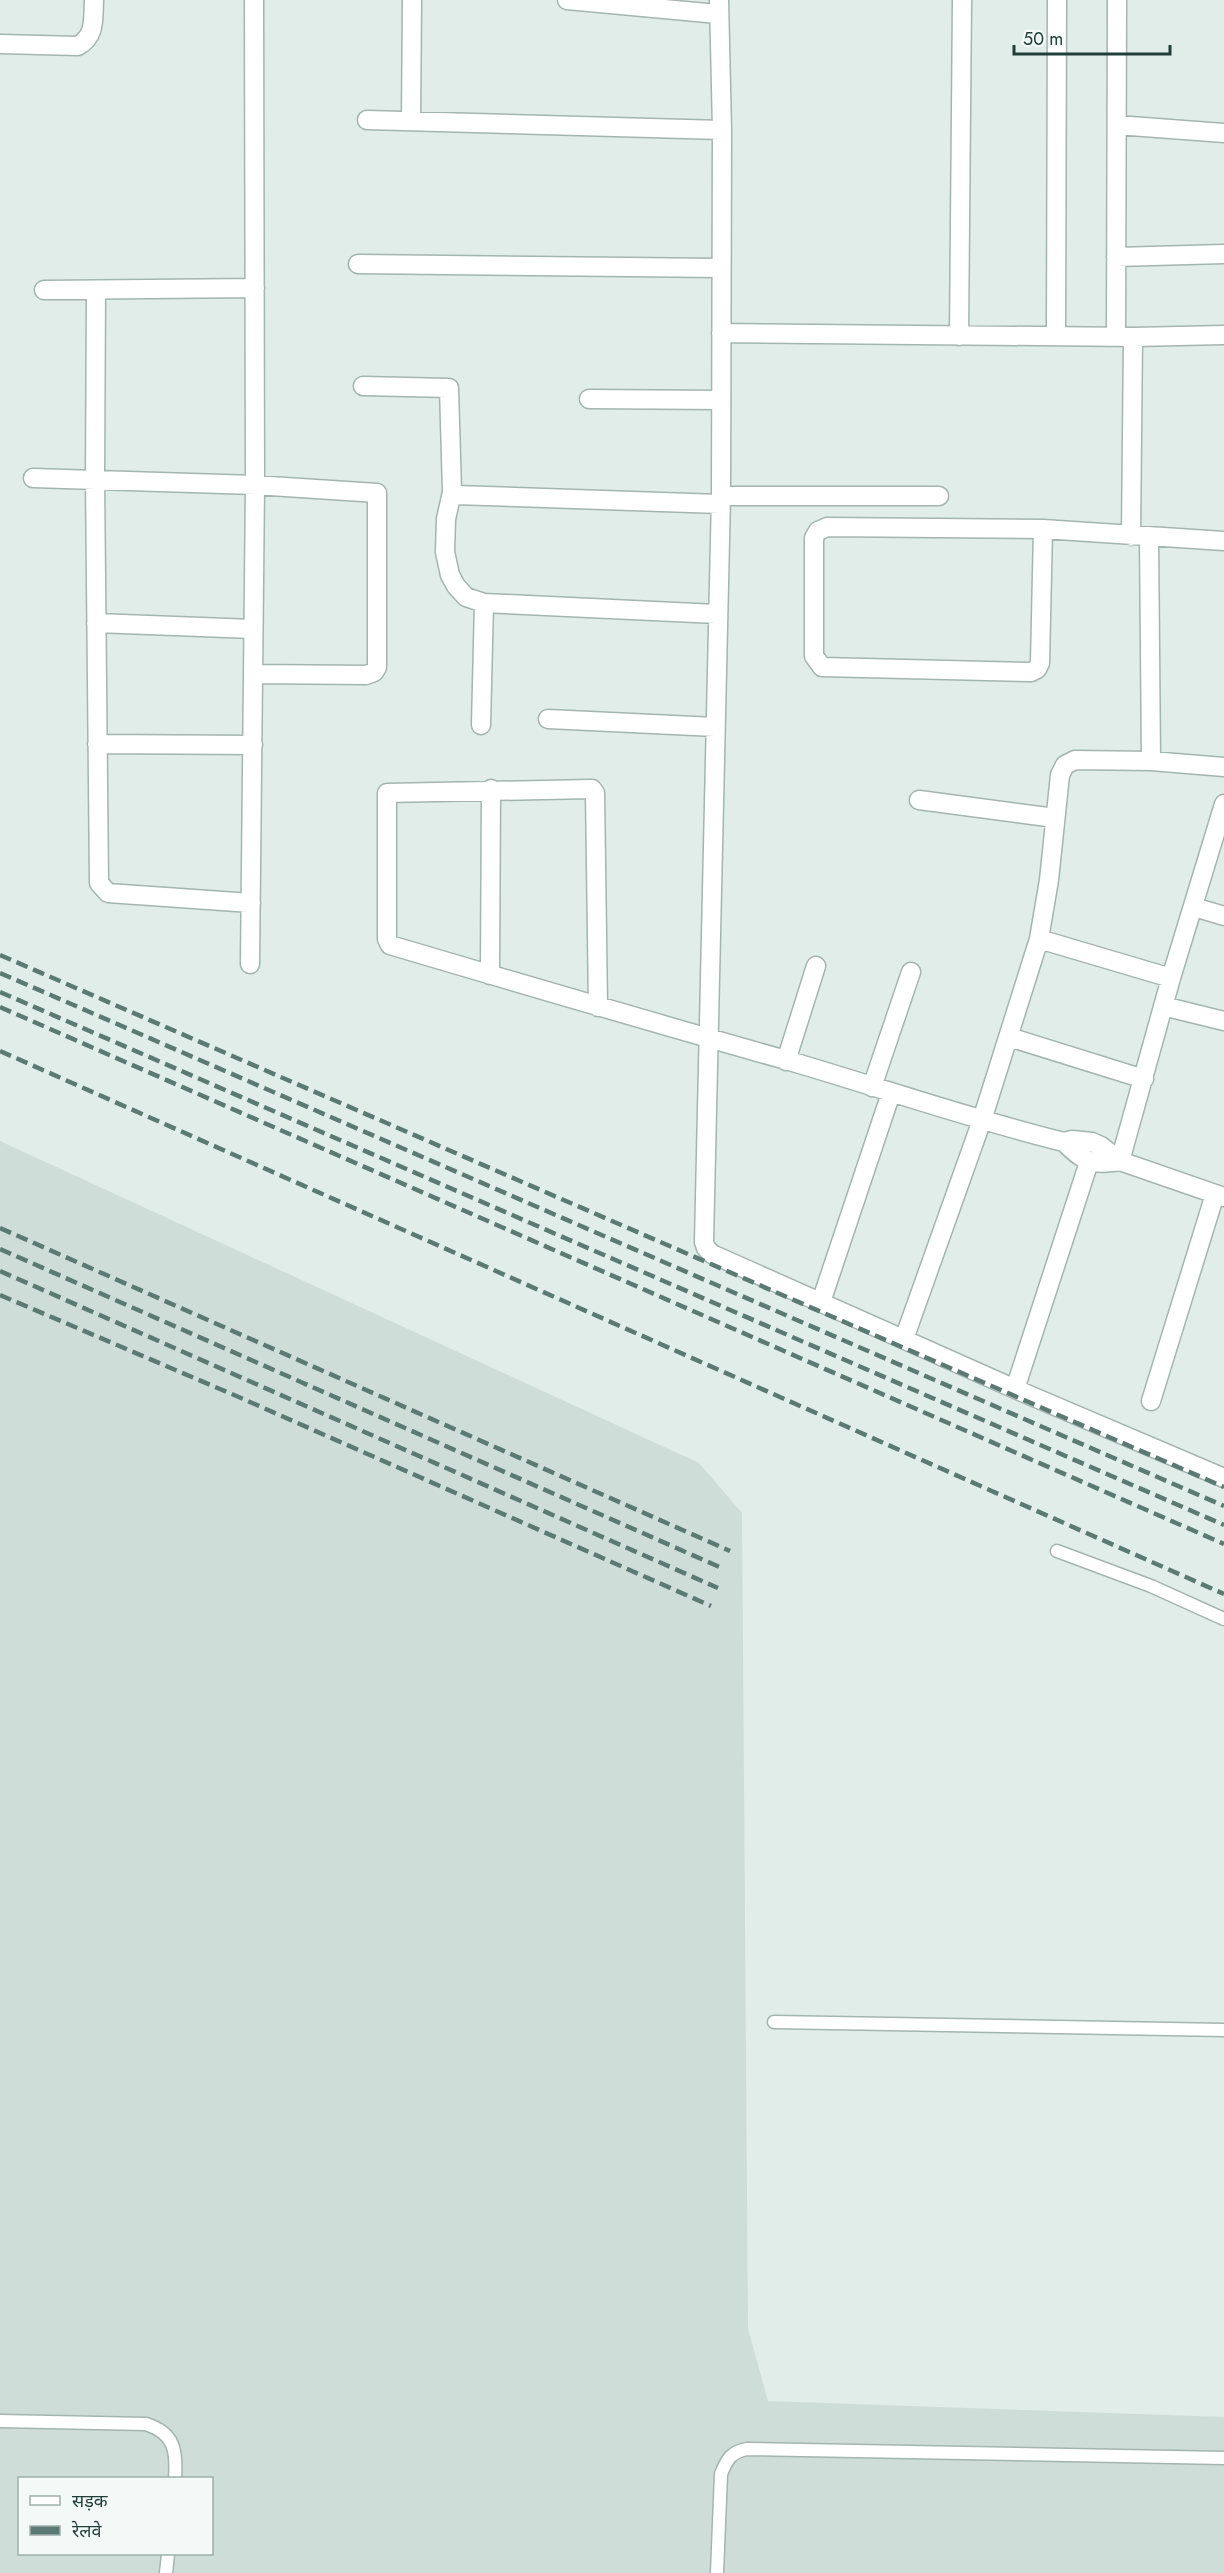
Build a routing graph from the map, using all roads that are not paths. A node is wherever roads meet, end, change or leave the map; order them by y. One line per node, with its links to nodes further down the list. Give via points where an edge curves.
1 (94, 0): 9 (street, via 93,29 87,41 78,46)
2 (254, 0): 19 (street)
3 (412, 0): 11 (street)
4 (567, 0): 8 (street)
5 (962, 0): 24 (street)
6 (1057, 0): 25 (street)
7 (1118, 0): 12 (street)
8 (719, 7): 13 (street)
9 (0, 44)
10 (367, 120): 11 (street)
11 (411, 121): 13 (street)
12 (1117, 125): 14 (street); 16 (street)
13 (722, 130): 18 (street)
14 (1224, 133)
15 (1224, 254): 16 (street)
16 (1116, 257): 26 (street)
17 (358, 264): 18 (street)
18 (721, 268): 22 (street)
19 (255, 288): 21 (street); 32 (street)
20 (44, 290): 21 (street)
21 (96, 290): 31 (street)
22 (721, 333): 24 (street); 29 (street)
23 (1224, 335): 26 (street)
24 (959, 336): 25 (street)
25 (1056, 336): 26 (street)
26 (1124, 337): 37 (street)
27 (363, 386): 33 (street, via 449,388)
28 (589, 399): 29 (street)
29 (720, 400): 35 (street)
30 (33, 478): 31 (street)
31 (94, 479): 32 (street); 41 (street)
32 (255, 485): 42 (street); 43 (street, via 377,493 377,667 370,674)
33 (452, 492): 35 (street); 39 (street, via 445,541 450,575 466,597)
34 (939, 496): 35 (street)
35 (720, 500): 40 (street)
36 (1043, 529): 36 (street, via 1037,669 1031,672 822,667 818,663 814,656 814,538 818,531 826,527); 37 (street)
37 (1140, 536): 38 (street); 49 (street)
38 (1224, 541)
39 (484, 603): 40 (street); 45 (street)
40 (717, 614): 46 (street)
41 (96, 623): 42 (street); 47 (street)
42 (253, 629): 43 (street)
43 (253, 674): 48 (street)
44 (548, 719): 46 (street)
45 (481, 724)
46 (715, 727): 68 (street)
47 (97, 744): 48 (street); 55 (street, via 102,889 108,893)
48 (253, 745): 55 (street)
49 (1151, 761): 50 (street); 54 (street, via 1075,760 1065,765 1060,775)
50 (1224, 767)
51 (490, 789): 62 (street); 62 (street, via 391,791 385,797 388,943); 65 (street, via 587,788 594,793)
52 (919, 800): 54 (street)
53 (1224, 804): 56 (street)
54 (1055, 818): 58 (street)
55 (251, 903): 59 (street)
56 (1194, 907): 57 (street); 63 (street)
57 (1224, 916)
58 (1039, 939): 63 (street); 67 (street)
59 (250, 964)
60 (816, 966): 69 (street)
61 (912, 972): 71 (street)
62 (490, 975): 65 (street)
63 (1171, 978): 64 (street)
64 (1163, 1006): 66 (street); 70 (street)
65 (598, 1007): 68 (street)
66 (1224, 1022)
67 (1008, 1037): 70 (street); 73 (street)
68 (709, 1040): 69 (street); 78 (street, via 706,1248)
69 (786, 1061): 71 (street)
70 (1144, 1079): 75 (street)
71 (872, 1087): 72 (street)
72 (891, 1093): 73 (street); 78 (street)
73 (982, 1120): 74 (street); 79 (street)
74 (1064, 1142): 75 (street, via 1092,1142); 76 (street)
75 (1120, 1161): 76 (street); 77 (street)
76 (1089, 1162): 80 (street)
77 (1220, 1195): 81 (street)
78 (821, 1302): 79 (street)
79 (904, 1339): 80 (street)
80 (1015, 1389): 82 (street)
81 (1151, 1401)
82 (1224, 1478)
83 (1056, 1551): 84 (lane, via 1151,1586)
84 (1224, 1619)
85 (774, 2022): 86 (lane)
86 (1224, 2030)
87 (0, 2421): 89 (lane, via 146,2424 160,2428 170,2436)
88 (1224, 2458): 92 (lane, via 734,2451 721,2474)
89 (175, 2477)
90 (168, 2555): 91 (lane)
91 (166, 2573)
92 (717, 2573)

